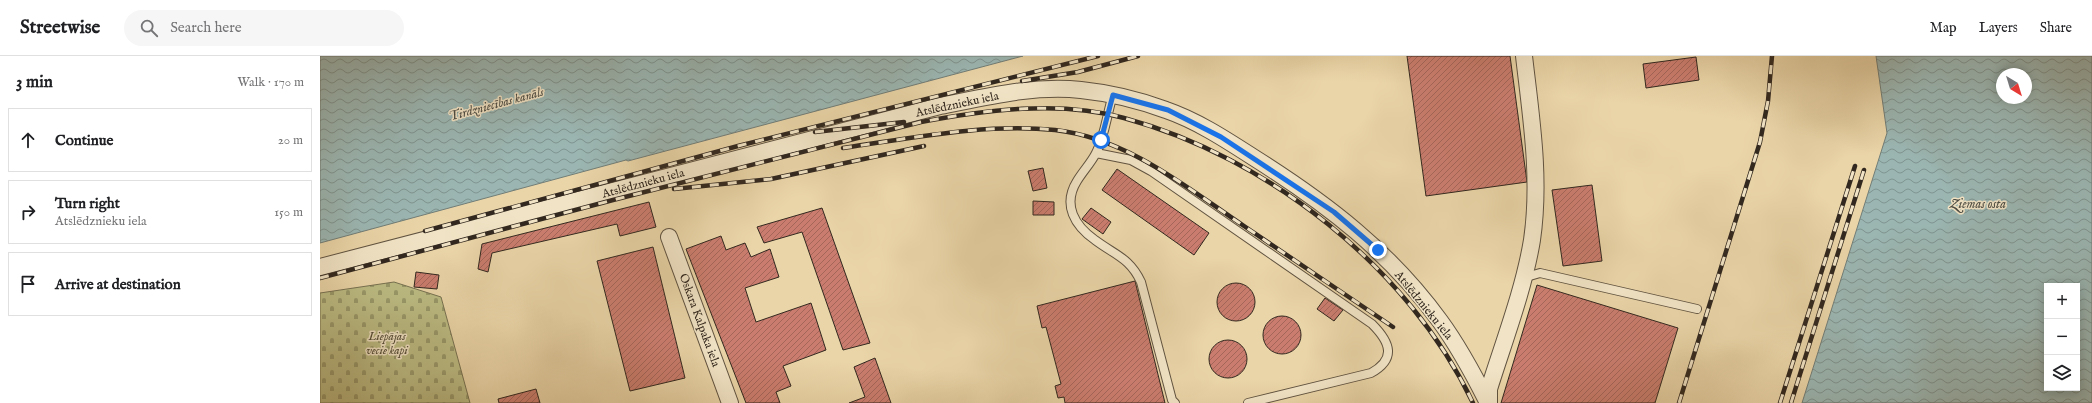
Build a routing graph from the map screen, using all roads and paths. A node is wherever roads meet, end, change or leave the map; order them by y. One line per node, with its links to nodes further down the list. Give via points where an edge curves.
1 (1524, 56): 6 (street, Atslēdznieku iela, via 1536,159 1532,240)
2 (1113, 95): 3 (lane); 5 (street, Atslēdznieku iela, via 1080,90 1044,89 940,106); 11 (street, Atslēdznieku iela, via 1168,110 1221,137 1282,175 1355,228 1402,276 1440,321)
3 (1096, 153): 9 (lane, via 1076,183 1071,198 1072,211 1078,226 1095,241 1128,261 1136,271 1172,400); 10 (lane, via 1131,160 1151,171 1372,324 1388,346 1389,356 1382,367 1371,374)
4 (669, 237): 8 (street, Oskara Kalpaka iela)
5 (320, 267)
6 (1523, 278): 7 (lane, via 1540,273); 11 (street, Atslēdznieku iela, via 1489,389)
7 (1696, 309)
8 (730, 403)
9 (1175, 403)
10 (1248, 403)
11 (1489, 403)

